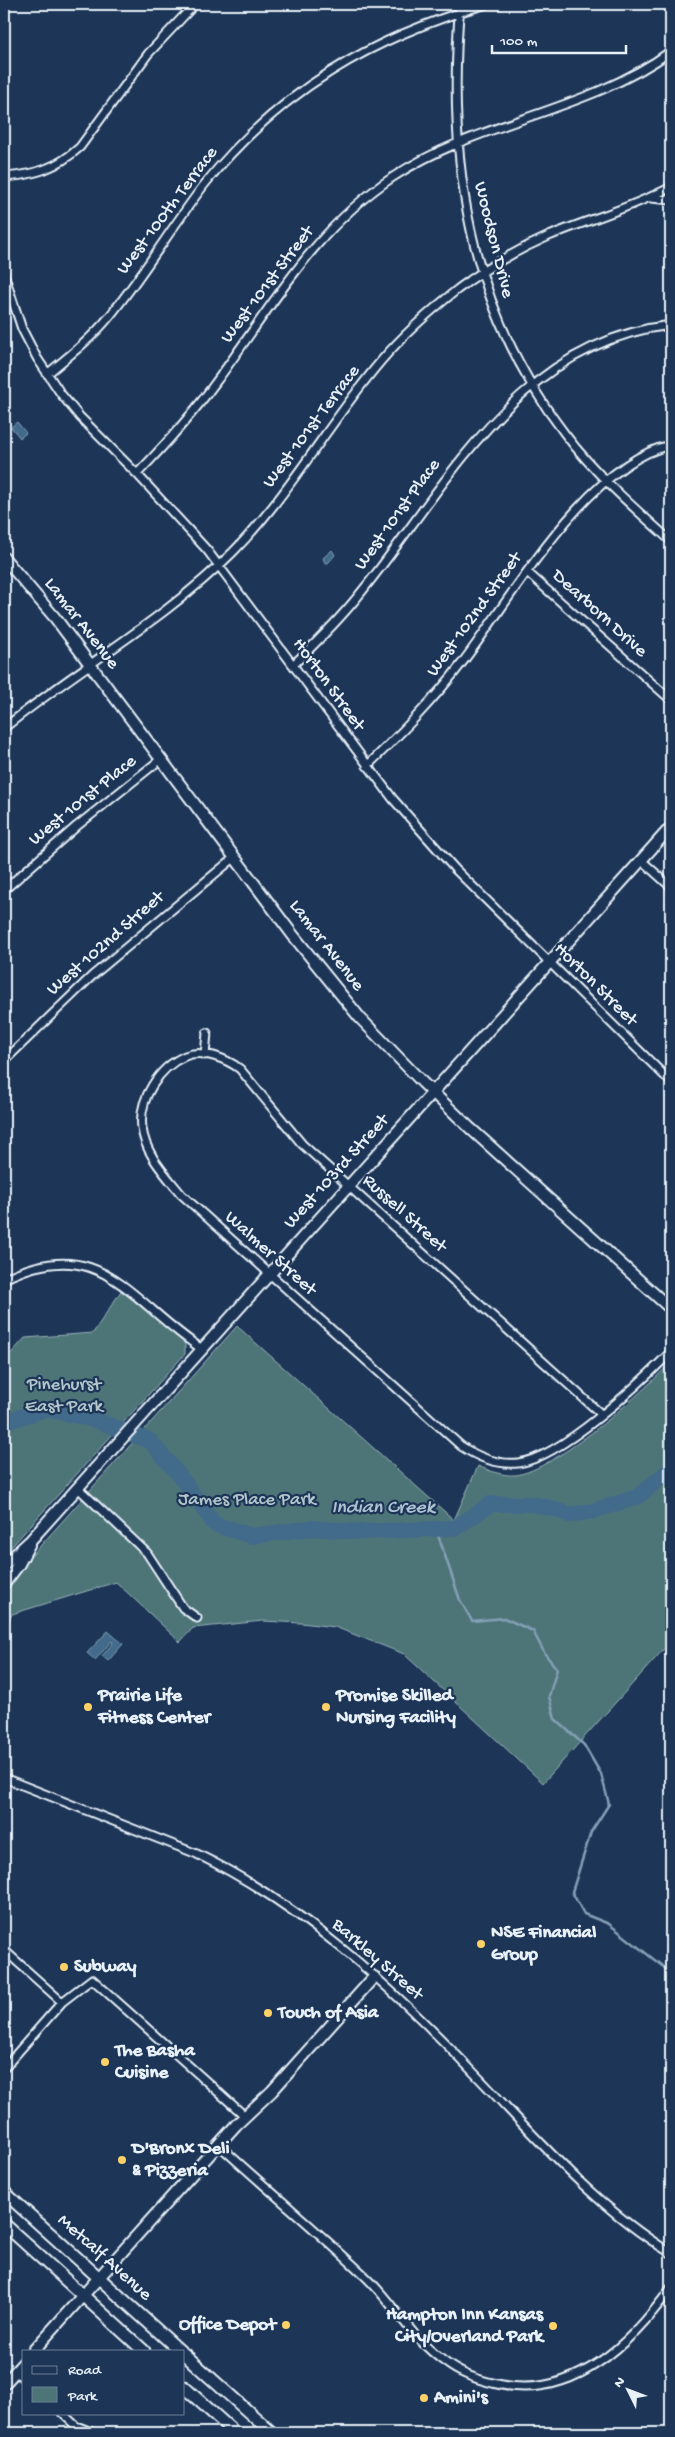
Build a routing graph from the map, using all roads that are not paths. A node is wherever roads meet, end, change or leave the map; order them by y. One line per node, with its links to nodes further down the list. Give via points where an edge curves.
1 (195, 4): 7 (street, via 148,54 74,153 36,174)
2 (460, 4): 4 (street, Woodson Drive)
3 (486, 4): 4 (street, West 100th Terrace)
4 (459, 12): 6 (street, Woodson Drive); 14 (street, West 100th Terrace, via 413,28 355,56 317,79 266,119 232,152 204,186 107,319)
5 (671, 51): 6 (street, West 101st Street, via 610,87)
6 (457, 142): 11 (street, Woodson Drive, via 467,222); 17 (street, West 101st Street, via 391,178 335,224 296,269 189,418)
7 (4, 177)
8 (671, 187): 9 (street, West 101st Terrace)
9 (651, 198): 10 (street); 11 (street, West 101st Terrace, via 550,236)
10 (671, 200)
11 (481, 273): 15 (street, Woodson Drive, via 501,328); 21 (street, West 101st Terrace, via 432,310 381,361 291,484)
12 (4, 274): 14 (street, Horton Street, via 22,329)
13 (671, 325): 15 (street, West 101st Place, via 636,331 588,348)
14 (48, 374): 17 (street, Horton Street, via 80,417)
15 (532, 387): 18 (street, Woodson Drive, via 565,434); 24 (street, West 101st Place, via 477,439 363,590)
16 (671, 445): 18 (street, West 102nd Street, via 633,460)
17 (137, 474): 21 (street, Horton Street)
18 (606, 482): 19 (street, Woodson Drive); 22 (street, West 102nd Street, via 556,534)
19 (671, 541)
20 (6, 564): 23 (street, Lamar Avenue, via 50,612)
21 (219, 565): 23 (street, West 101st Terrace, via 162,614); 24 (street, Horton Street)
22 (527, 572): 25 (street, Dearborn Drive); 28 (street, West 102nd Street, via 444,686)
23 (90, 664): 26 (street, West 101st Terrace); 27 (street, Lamar Avenue)
24 (293, 665): 28 (street, Horton Street)
25 (671, 700)
26 (4, 728)
27 (161, 758): 30 (street, Lamar Avenue); 33 (street, West 101st Place)
28 (367, 766): 34 (street, Horton Street, via 455,869)
29 (671, 827): 31 (street, West 103rd Street)
30 (235, 857): 37 (street, West 102nd Street, via 92,976); 39 (street, Lamar Avenue, via 326,977)
31 (641, 860): 32 (street); 34 (street, West 103rd Street)
32 (671, 887)
33 (4, 890)
34 (549, 963): 38 (street, Horton Street); 39 (street, West 103rd Street)
35 (207, 1033): 36 (street)
36 (205, 1055): 40 (street, Russell Street, via 228,1060 246,1074 302,1144); 41 (street, Walmer Street, via 186,1055 155,1082 142,1109 144,1139 147,1149 181,1194)
37 (4, 1060)
38 (671, 1082)
39 (432, 1092): 40 (street, West 103rd Street); 43 (street, Lamar Avenue)
40 (349, 1186): 41 (street, West 103rd Street); 46 (street, Russell Street)
41 (269, 1274): 44 (street, West 103rd Street); 46 (street, Walmer Street, via 461,1446 481,1458 510,1463 529,1461 544,1455)
42 (4, 1279): 44 (street, via 46,1263 85,1265 124,1286)
43 (671, 1310)
44 (202, 1349): 47 (street, West 103rd Street)
45 (671, 1352): 46 (street)
46 (601, 1414)
47 (78, 1488): 48 (street, West 103rd Street); 51 (street, via 147,1553 183,1608)
48 (30, 1542): 49 (street, West 103rd Street); 50 (street, West 103rd Street)
49 (4, 1564)
50 (4, 1584)
51 (197, 1618)
52 (4, 1778): 54 (street, Barkley Street, via 224,1867 288,1906)
53 (4, 1950): 55 (street)
54 (374, 1977): 57 (street); 61 (street, Barkley Street, via 431,2029 573,2175)
55 (62, 2002): 56 (street); 57 (street, via 92,1979)
56 (4, 2068)
57 (246, 2116): 58 (street)
58 (218, 2145): 62 (street); 63 (street, via 374,2285 428,2349 445,2363 480,2380 525,2387 556,2383 579,2375 613,2353)
59 (4, 2192): 62 (main road, Metcalf Avenue)
60 (4, 2224): 64 (main road)
61 (671, 2253)
62 (99, 2278): 64 (street); 67 (main road, Metcalf Avenue)
63 (671, 2288)
64 (82, 2295): 65 (street); 66 (main road)
65 (34, 2350)
66 (143, 2350)
67 (179, 2350)
68 (185, 2355): 77 (main road)
69 (22, 2364): 70 (street)
70 (15, 2371): 71 (street); 72 (street)
71 (22, 2377)
72 (4, 2384)
73 (185, 2388): 76 (main road)
74 (63, 2414): 75 (street, via 76,2426)
75 (94, 2433)
76 (235, 2433)
77 (272, 2433)

